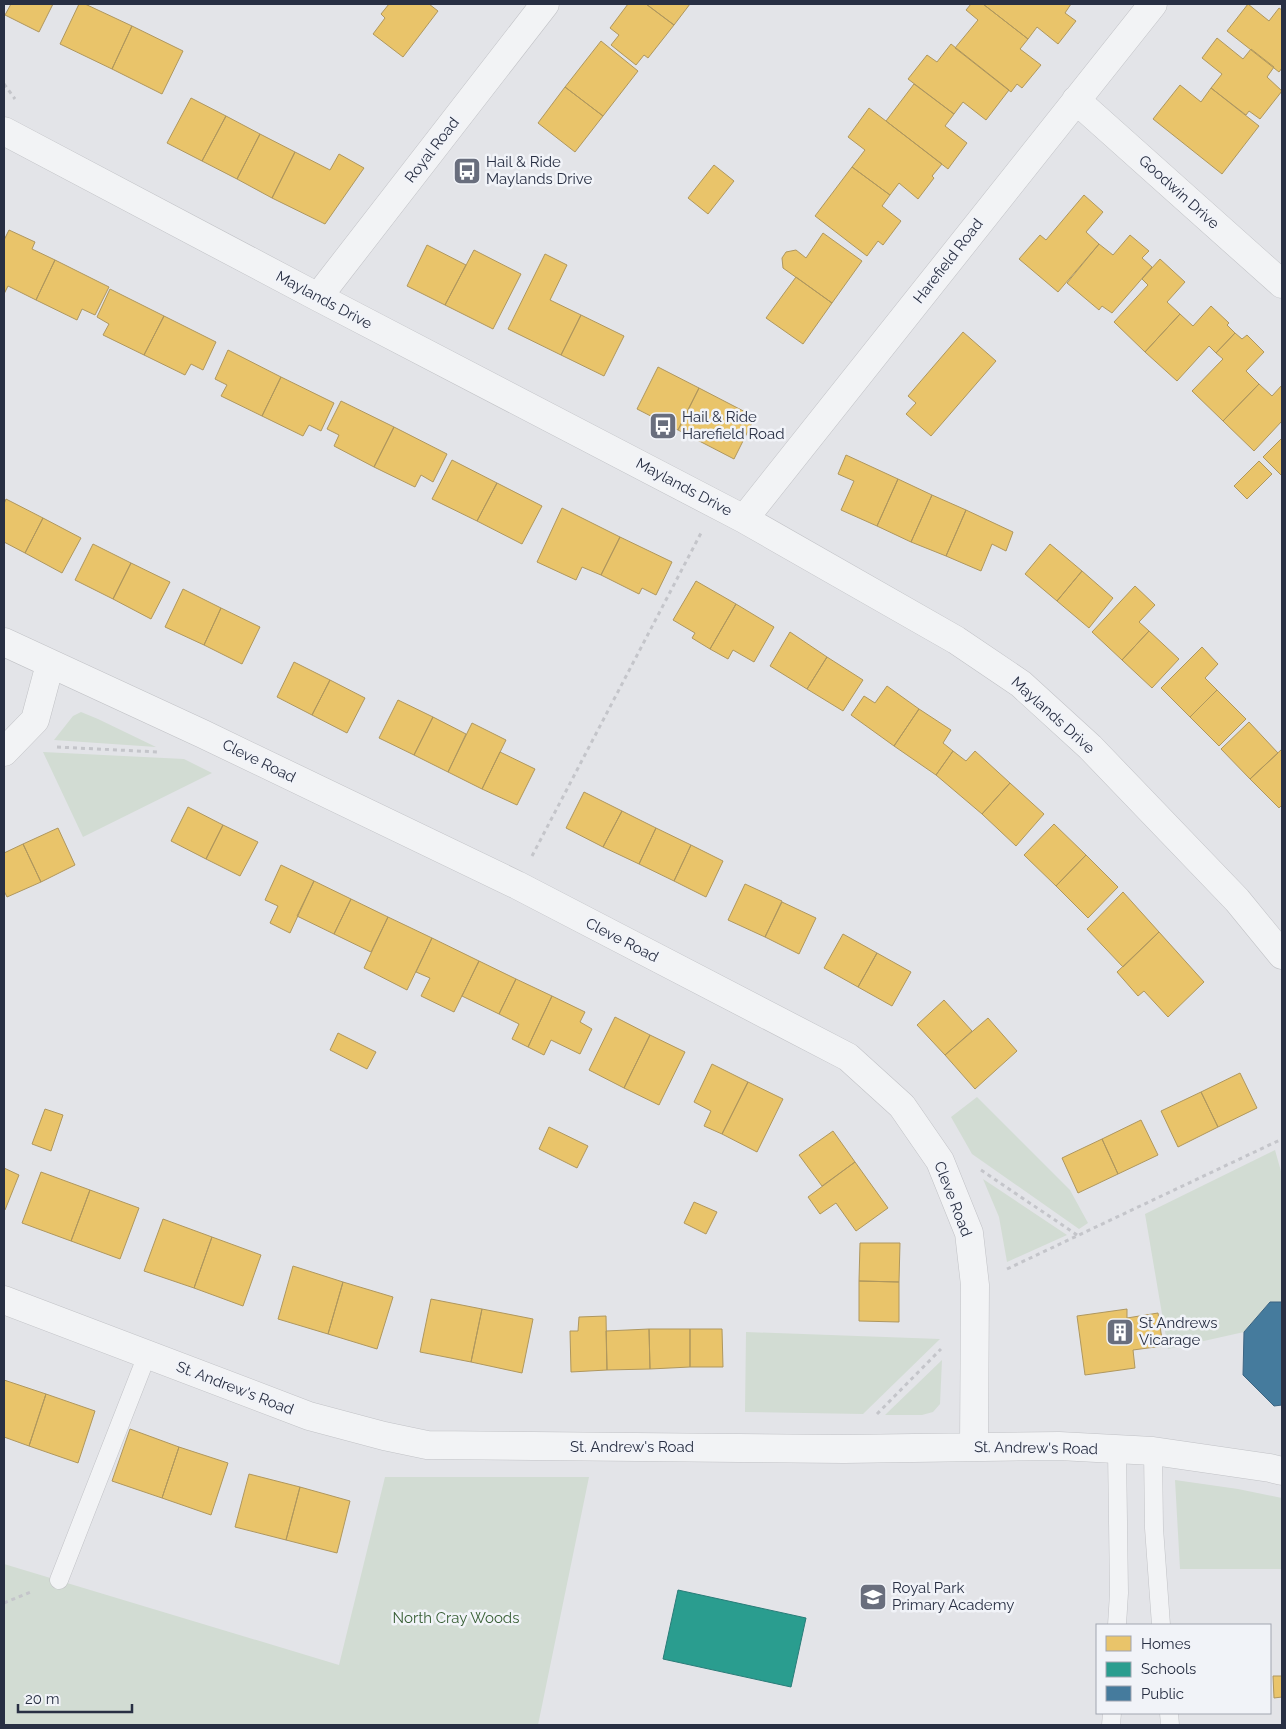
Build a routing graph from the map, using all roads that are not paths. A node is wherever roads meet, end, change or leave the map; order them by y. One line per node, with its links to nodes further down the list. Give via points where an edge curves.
1 (545, 4): 6 (street, Royal Road)
2 (1153, 4): 3 (street, Harefield Road)
3 (1076, 100): 5 (street, Goodwin Drive); 7 (street, Harefield Road)
4 (4, 131): 6 (street, Maylands Drive)
5 (1282, 284)
6 (318, 297): 7 (street, Maylands Drive)
7 (744, 519): 11 (street, Maylands Drive, via 956,640 1021,684 1090,747 1237,900)
8 (4, 642): 9 (street, Cleve Road)
9 (50, 664): 10 (street, via 36,720); 14 (street, Cleve Road, via 517,885 848,1057 902,1106 940,1161 969,1233 975,1284)
10 (8, 748)
11 (1282, 955)
12 (4, 1300): 13 (street, St. Andrew's Road)
13 (147, 1355): 14 (street, St. Andrew's Road, via 309,1416 427,1445); 18 (lane)
14 (974, 1447): 15 (street, St. Andrew's Road, via 1058,1446)
15 (1116, 1450): 16 (street, St. Andrew's Road); 19 (lane)
16 (1153, 1451): 17 (street, St. Andrew's Road); 20 (lane, via 1154,1528)
17 (1282, 1471)
18 (59, 1580)
19 (1117, 1624)
20 (1161, 1624)

